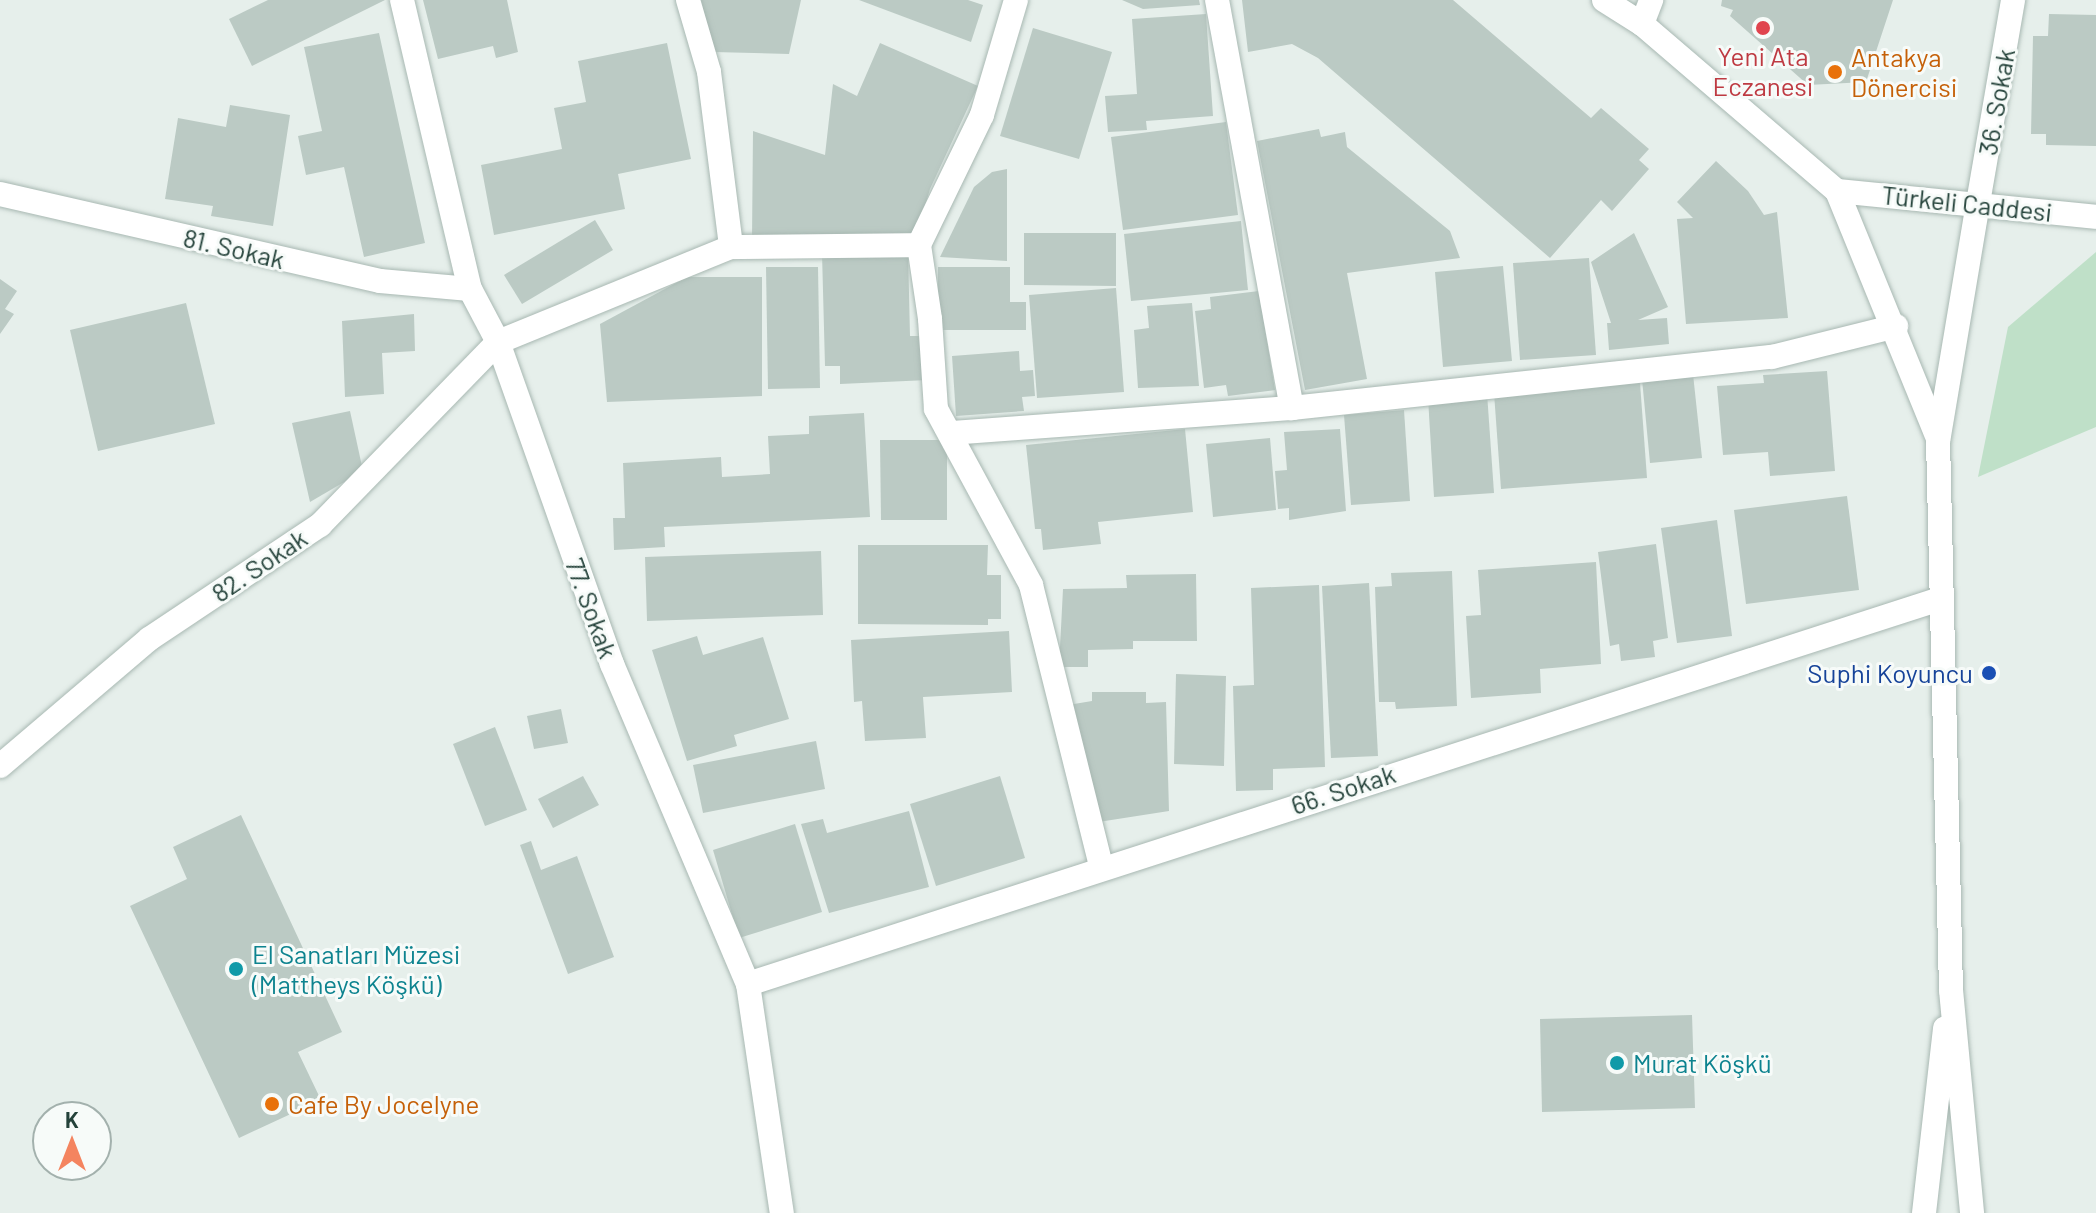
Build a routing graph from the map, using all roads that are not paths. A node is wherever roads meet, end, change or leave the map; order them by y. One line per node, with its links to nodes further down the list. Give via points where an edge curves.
1 (402, 0): 15 (street, 77. Sokak)
2 (688, 0): 14 (street, via 709,72)
3 (1016, 0): 13 (street, via 982,115)
4 (1217, 0): 18 (street)
5 (1604, 0): 8 (street)
6 (1651, 0): 8 (street)
7 (2013, 0): 11 (street, 36. Sokak)
8 (1642, 24): 9 (street)
9 (1837, 191): 11 (street, Türkeli Caddesi); 16 (street)
10 (0, 194): 15 (street, 81. Sokak, via 380,281)
11 (1978, 203): 12 (street, Türkeli Caddesi); 20 (street, 36. Sokak)
12 (2096, 217)
13 (919, 245): 14 (street); 19 (street, via 936,409)
14 (731, 247): 17 (street)
15 (470, 289): 17 (street, 77. Sokak)
16 (1896, 326): 18 (street, via 1772,357); 20 (street)
17 (498, 342): 22 (street, 82. Sokak, via 320,525 149,639); 24 (street, 77. Sokak, via 612,664)
18 (1292, 408): 19 (street)
19 (951, 433): 23 (street, via 1031,585)
20 (1938, 439): 21 (street)
21 (1940, 599): 23 (street, 66. Sokak); 25 (street)
22 (0, 766)
23 (1101, 866): 24 (street, 66. Sokak)
24 (748, 984): 26 (street, 77. Sokak)
25 (1951, 990): 27 (street); 28 (street)
26 (782, 1213)
27 (1924, 1213)
28 (1972, 1213)

